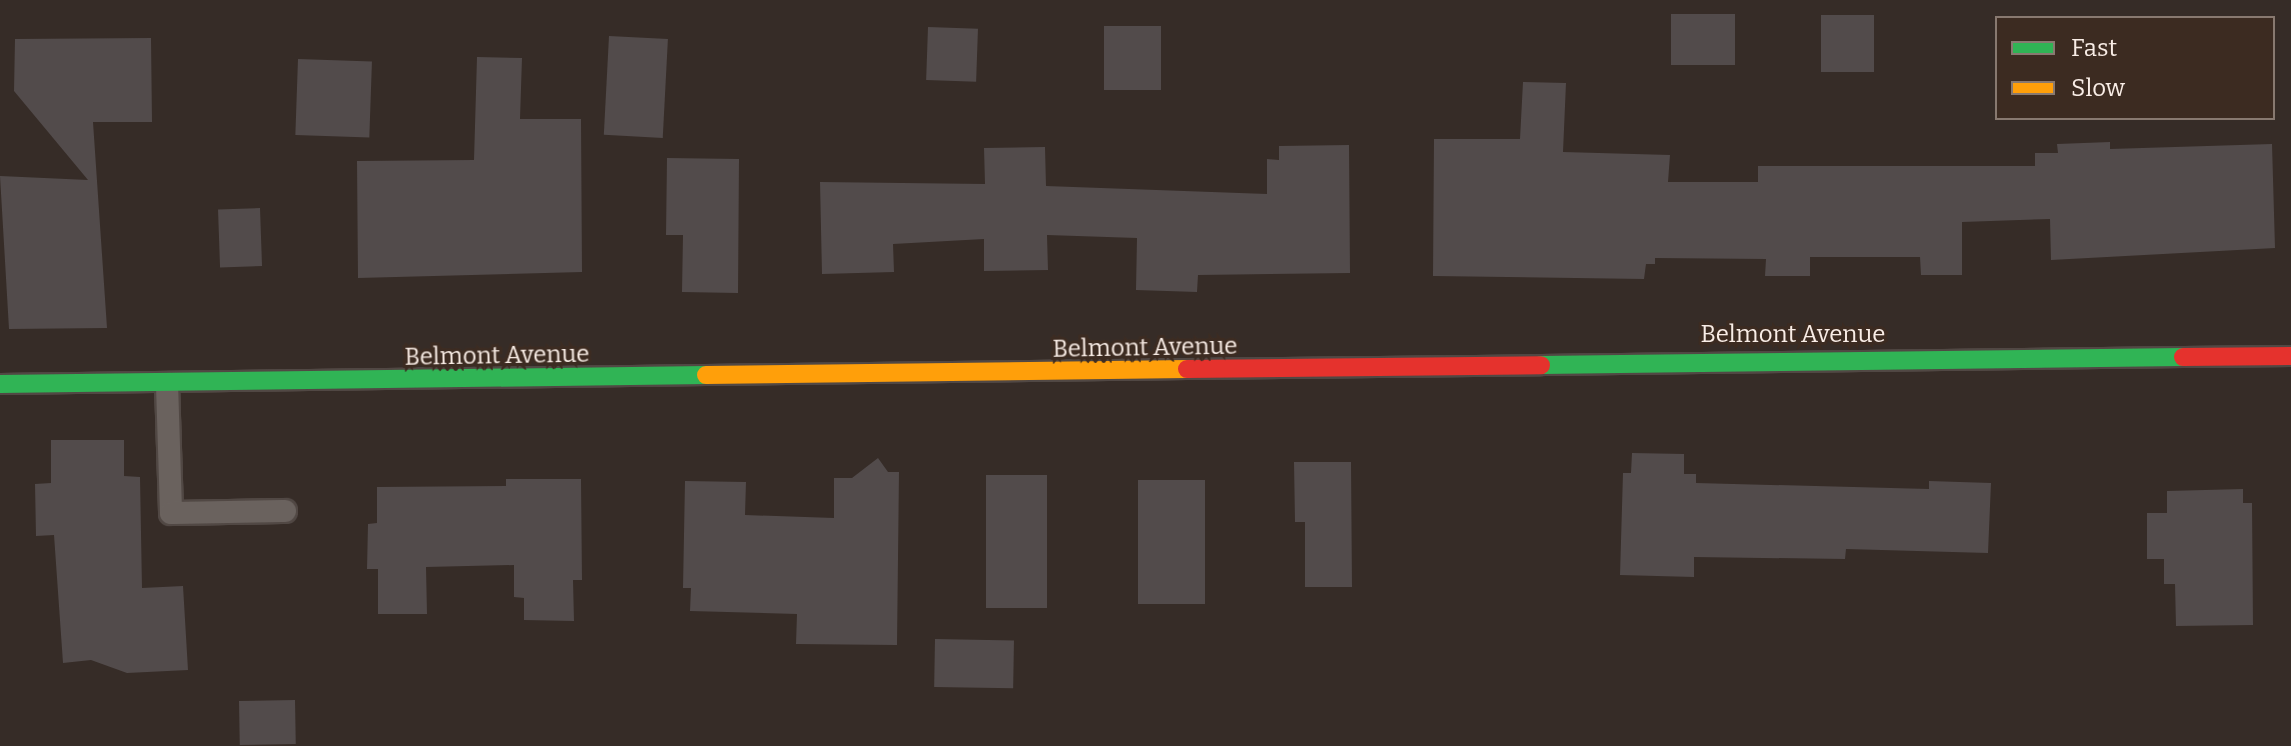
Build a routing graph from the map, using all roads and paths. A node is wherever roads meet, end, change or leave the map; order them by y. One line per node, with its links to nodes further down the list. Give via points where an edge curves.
1 (2291, 356): 3 (street, Belmont Avenue, via 1660,360 1551,367)
2 (0, 384): 3 (street, Belmont Avenue)
3 (167, 384): 4 (lane, via 171,513)
4 (285, 511)

